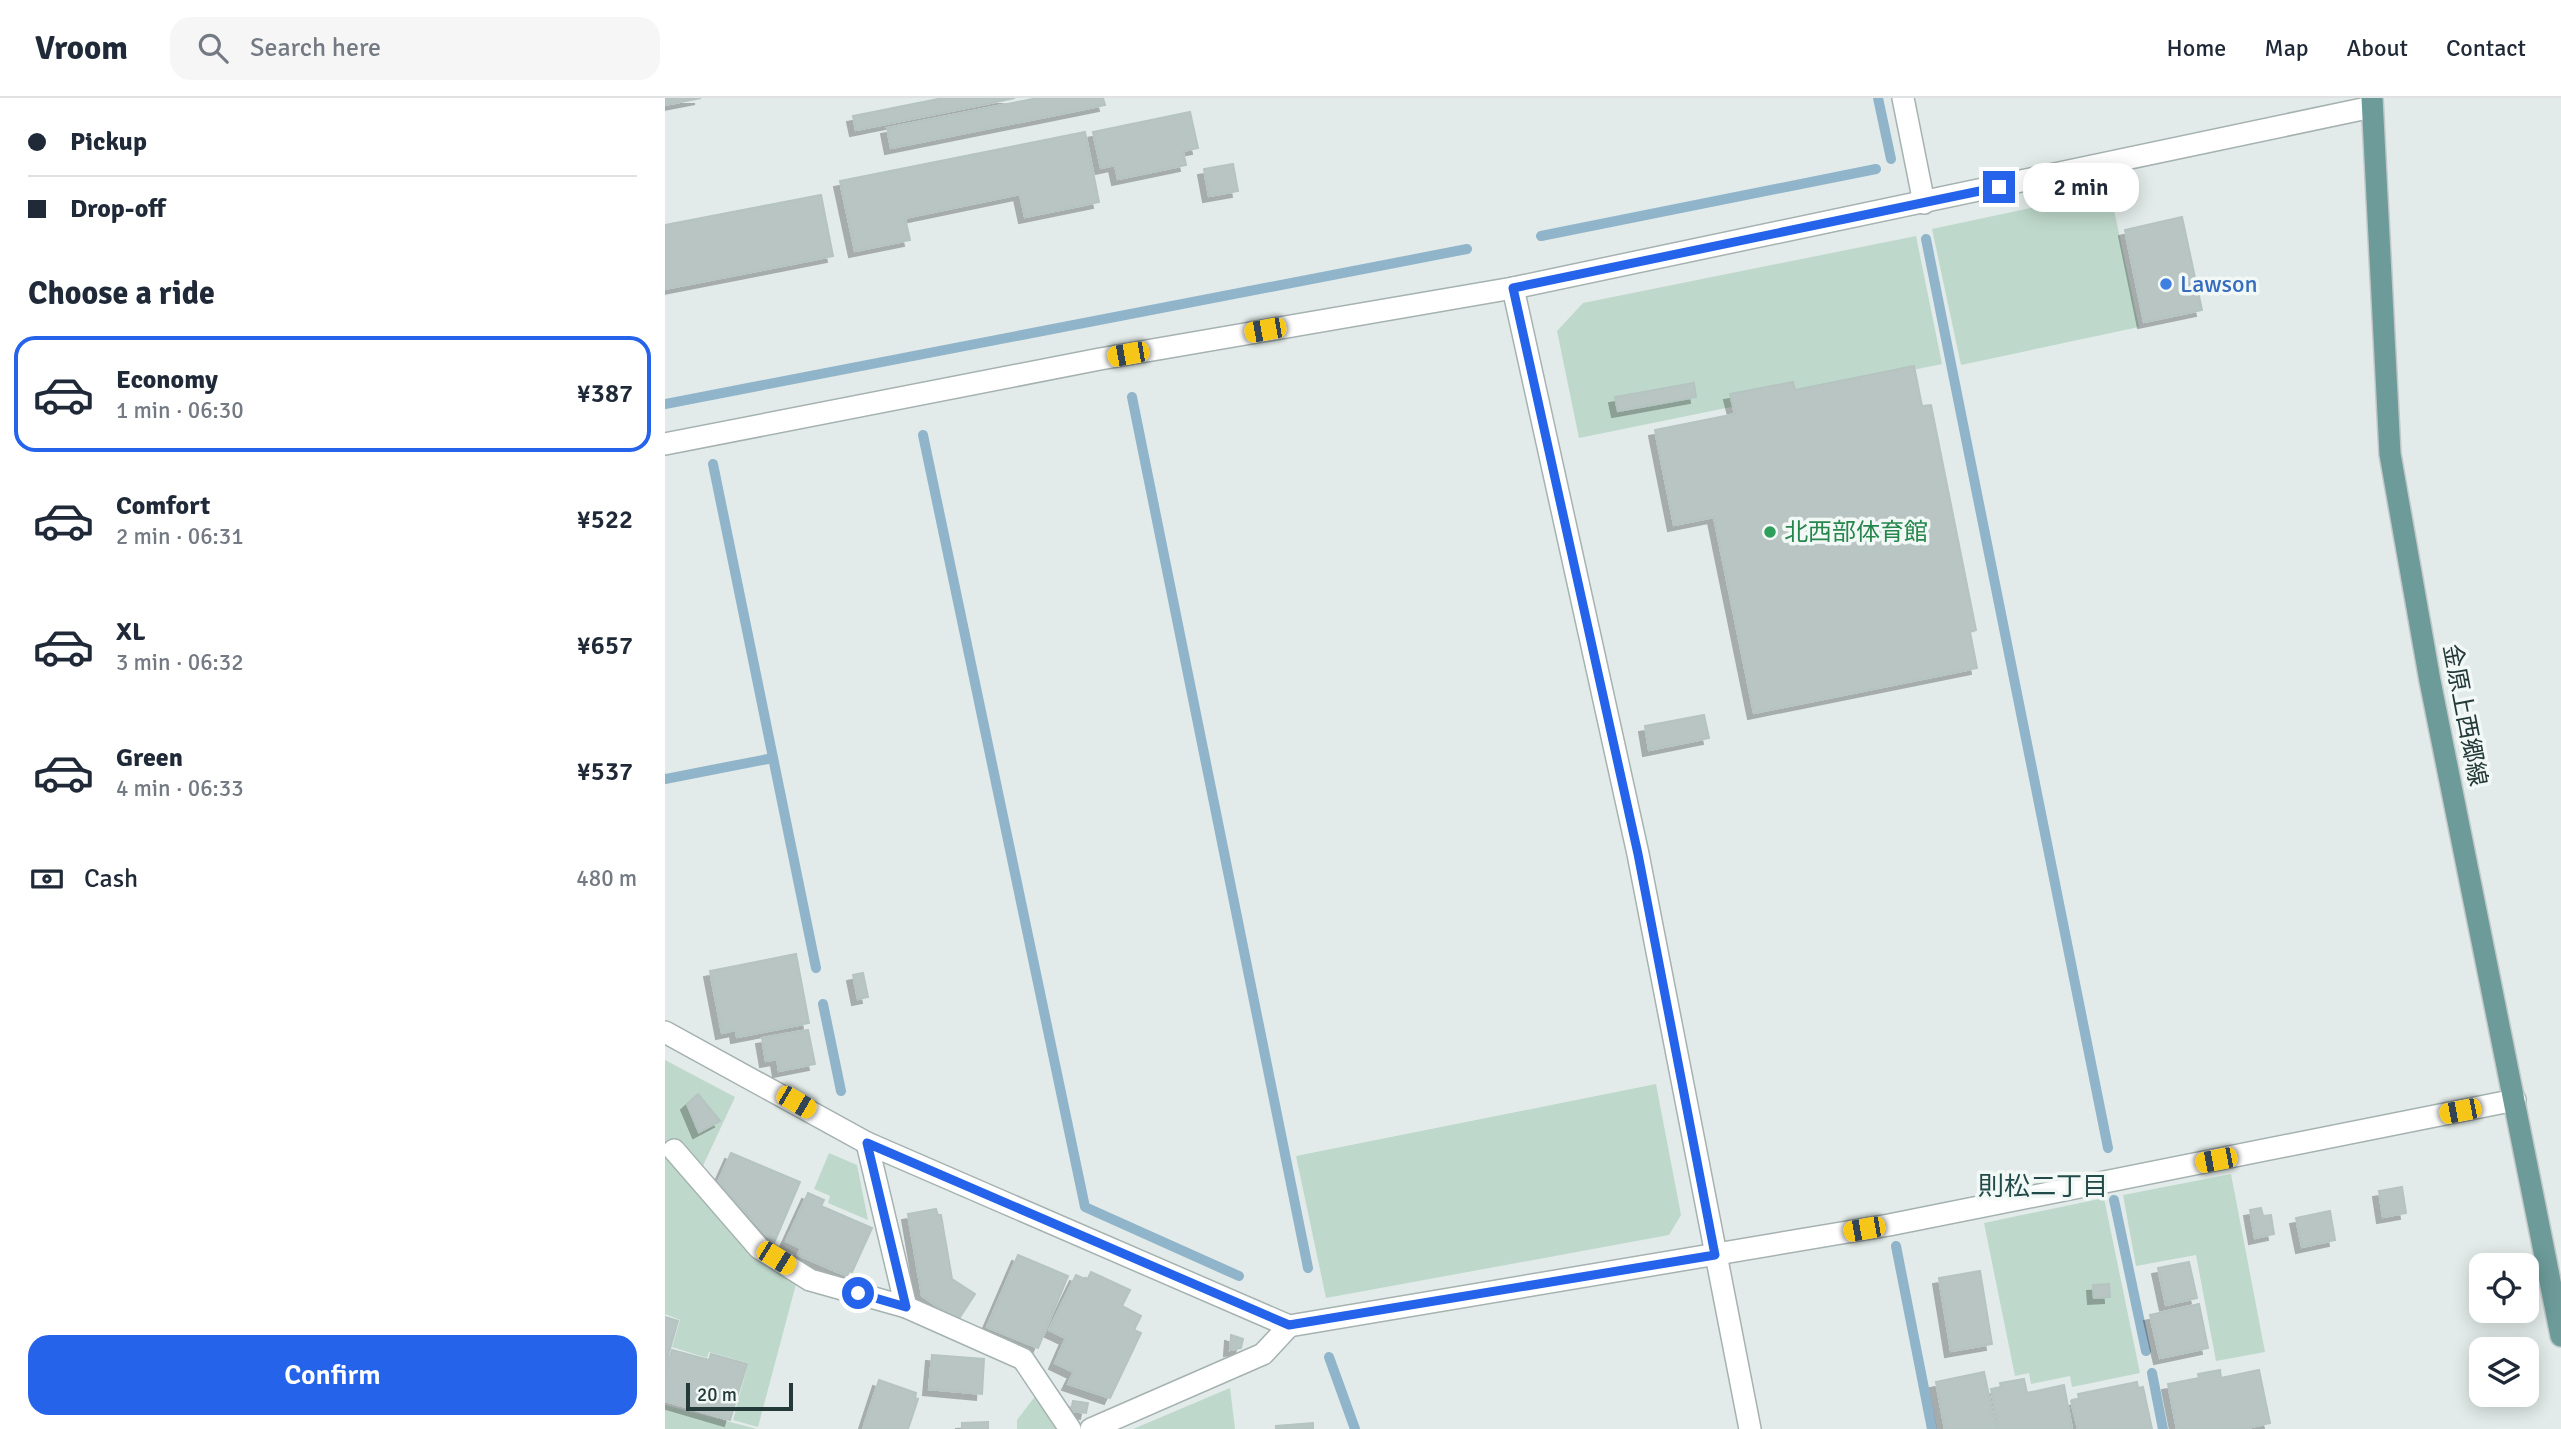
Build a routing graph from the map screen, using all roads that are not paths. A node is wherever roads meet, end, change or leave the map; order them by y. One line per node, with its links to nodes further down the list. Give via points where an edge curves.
1 (1903, 98): 3 (street)
2 (2372, 102): 3 (street); 7 (main road, 金原上西郷線, via 2390,453 2433,695)
3 (1924, 203): 4 (street)
4 (1513, 288): 5 (street, via 1100,359); 10 (street, via 1638,854)
5 (665, 444)
6 (665, 1032): 8 (street)
7 (2515, 1100): 10 (street, via 1889,1225); 13 (main road, 金原上西郷線)
8 (867, 1143): 11 (street); 12 (street)
9 (674, 1150): 11 (street, via 759,1248 810,1280)
10 (1715, 1255): 12 (street); 16 (street)
11 (906, 1307): 14 (street, via 1023,1359)
12 (1289, 1325): 15 (street, via 1263,1354)
13 (2561, 1336)
14 (1070, 1429)
15 (1091, 1429)
16 (1750, 1429)

